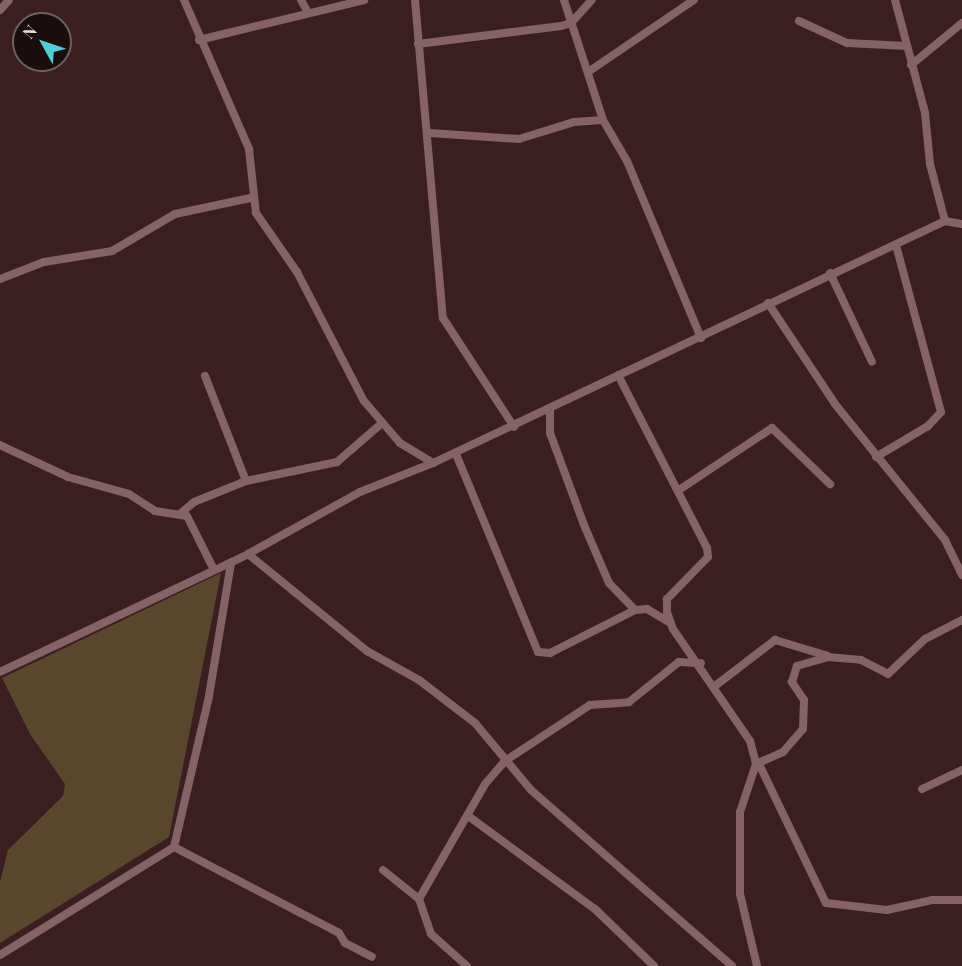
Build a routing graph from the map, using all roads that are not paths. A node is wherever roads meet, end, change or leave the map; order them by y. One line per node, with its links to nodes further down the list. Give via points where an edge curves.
1 (9, 0): 10 (street)
2 (184, 0): 15 (street)
3 (301, 0): 11 (street)
4 (364, 0): 11 (street)
5 (415, 0): 16 (street)
6 (564, 0): 13 (street)
7 (592, 0): 13 (street)
8 (694, 0): 19 (street)
9 (895, 0): 17 (street)
10 (0, 10)
11 (307, 11): 15 (street)
12 (799, 21): 17 (street, via 847,43)
13 (571, 23): 16 (street); 19 (street)
14 (962, 23): 18 (street)
15 (199, 40): 22 (street, via 249,149)
16 (418, 44): 21 (street)
17 (907, 46): 18 (street)
18 (911, 65): 24 (street)
19 (588, 72): 20 (street)
20 (603, 120): 21 (street, via 574,122 519,139); 29 (street, via 627,161)
21 (430, 133): 35 (street, via 443,318)
22 (250, 198): 27 (street, via 175,214 112,251 44,262); 34 (street, via 308,292 347,373)
23 (961, 220): 24 (street)
24 (945, 221): 25 (street)
25 (896, 245): 26 (street); 38 (street, via 941,412 928,426)
26 (830, 273): 28 (street); 30 (street)
27 (0, 279)
28 (768, 303): 29 (street); 38 (street)
29 (701, 338): 31 (street)
30 (872, 362)
31 (618, 375): 33 (street); 42 (street)
32 (205, 376): 40 (street)
33 (550, 410): 35 (street); 48 (street, via 550,433 584,525 609,583)
34 (382, 423): 39 (street, via 416,456); 40 (street, via 337,462)
35 (514, 427): 37 (street)
36 (0, 445): 43 (street, via 69,477 129,494 155,512)
37 (456, 454): 39 (street); 48 (street, via 538,652 550,653)
38 (876, 457): 47 (street, via 945,540)
39 (433, 463): 44 (street, via 360,492)
40 (246, 481): 43 (street, via 194,502)
41 (830, 484): 42 (street, via 772,428)
42 (678, 490): 50 (street, via 708,557 667,599)
43 (181, 513): 46 (street, via 194,522)
44 (248, 555): 45 (street); 55 (street, via 366,651 419,680 475,723)
45 (231, 562): 46 (street); 60 (street, via 209,696)
46 (214, 570): 53 (street)
47 (962, 575)
48 (635, 610): 50 (street, via 647,609)
49 (962, 620): 51 (street, via 925,639 888,674 861,660)
50 (669, 622): 52 (street)
51 (828, 657): 54 (street, via 775,640); 56 (street, via 807,661 793,671 792,682 804,700 803,729 783,752)
52 (701, 663): 54 (street); 55 (street, via 679,662 629,702 590,705)
53 (0, 672)
54 (715, 686): 56 (street, via 750,741)
55 (505, 761): 59 (street, via 485,784); 68 (street, via 531,790)
56 (758, 764): 63 (street, via 826,903 887,910 932,900); 69 (street, via 740,812 739,871 743,919)
57 (962, 770): 58 (street)
58 (922, 789)
59 (471, 818): 62 (street); 67 (street, via 595,909)
60 (174, 847): 64 (street); 65 (street, via 339,933 345,943)
61 (383, 870): 62 (street)
62 (419, 899): 66 (street, via 429,931)
63 (962, 900)
64 (0, 955)
65 (372, 957)
66 (467, 966)
67 (654, 966)
68 (732, 966)
69 (758, 966)

